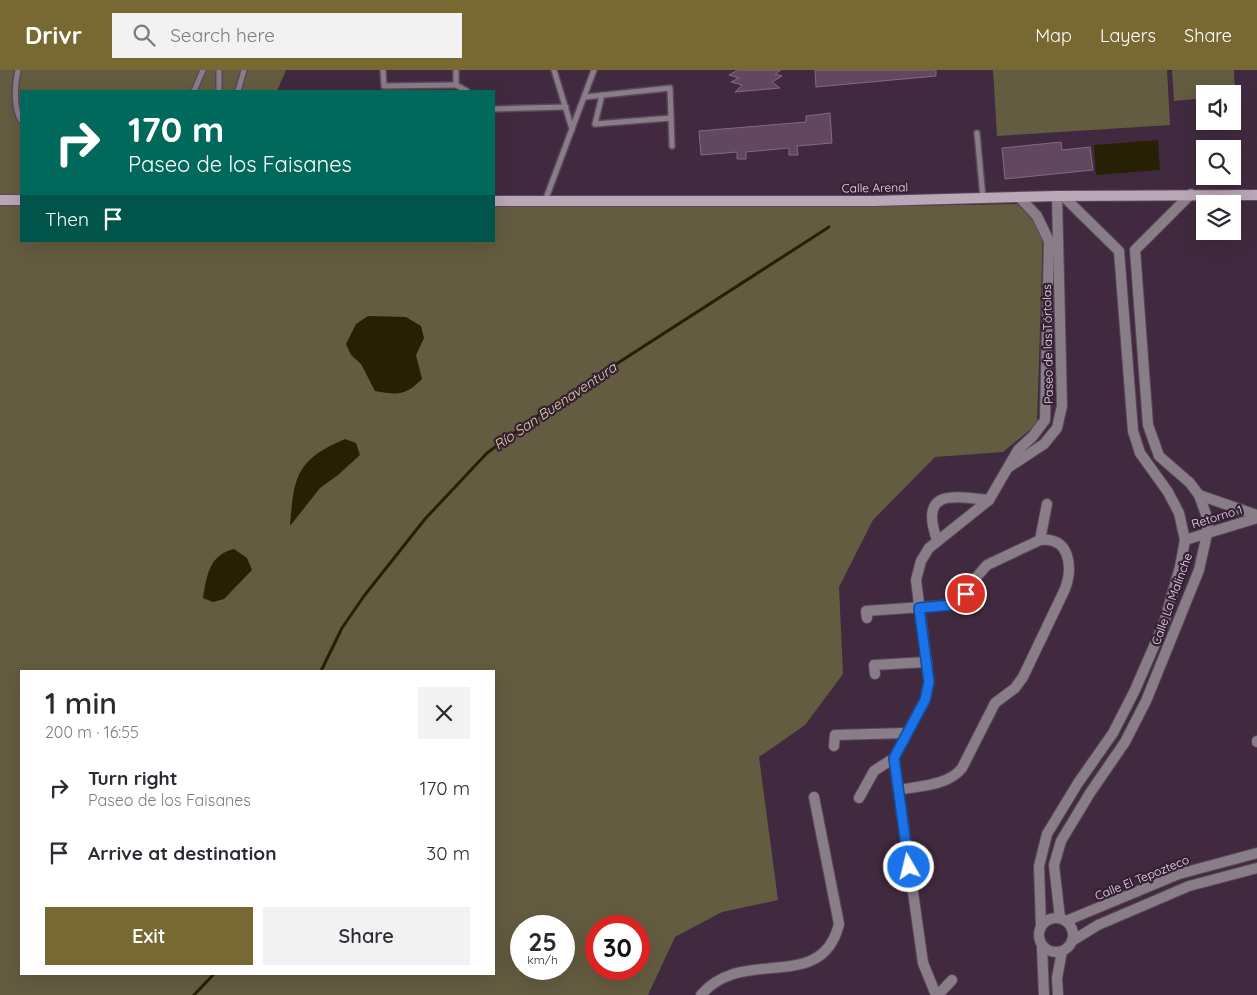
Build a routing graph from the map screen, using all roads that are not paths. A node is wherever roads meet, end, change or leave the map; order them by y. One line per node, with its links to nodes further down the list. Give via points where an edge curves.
1 (18, 70): 20 (lane)
2 (203, 70): 12 (lane)
3 (219, 70): 13 (lane)
4 (238, 70): 10 (lane)
5 (244, 70): 10 (lane)
6 (383, 70): 11 (lane, via 384,86)
7 (456, 70): 11 (lane)
8 (554, 70): 19 (lane)
9 (594, 70): 17 (lane)
10 (240, 81): 14 (lane)
11 (456, 85): 15 (lane)
12 (194, 90)
13 (220, 90)
14 (238, 90)
15 (465, 90)
16 (602, 95): 17 (lane); 21 (lane, via 670,88); 21 (lane, via 595,124)
17 (585, 97): 22 (lane)
18 (495, 108): 19 (lane)
19 (566, 108): 22 (lane)
20 (20, 118)
21 (671, 118): 24 (lane)
22 (573, 130): 33 (lane)
23 (977, 134): 29 (lane)
24 (672, 146)
25 (1191, 194): 26 (street, Calle Arenal); 27 (street, Calle Arenal); 34 (street)
26 (1257, 195)
27 (1060, 196): 28 (street, Calle Arenal); 35 (street); 38 (street, Paseo de las Tórtolas, via 1062,406 1057,428 1044,444)
28 (1019, 197): 29 (street, Calle Arenal); 38 (street, Paseo de las Tórtolas, via 1037,216 1048,241 1045,420 1034,436 1018,450)
29 (983, 198): 33 (street, Calle Arenal)
30 (0, 200): 31 (street)
31 (20, 200)
32 (495, 201): 33 (street, Calle Arenal)
33 (545, 201)
34 (1135, 250): 35 (street, via 1128,255); 36 (street, Calle La Malinche)
35 (1119, 251): 37 (street, Calle La Malinche)
36 (1138, 282): 37 (street, via 1130,278); 39 (street, Calle La Malinche, via 1152,442 1159,456)
37 (1122, 283): 46 (street, Calle La Malinche, via 1133,431 1140,453 1179,513)
38 (1008, 467): 40 (street, Paseo de las Tórtolas)
39 (1199, 495): 42 (street, Retorno 1); 43 (street, Calle La Malinche, via 1208,520)
40 (989, 500): 44 (street, Paseo de las Tórtolas); 44 (street, via 958,496 937,501 931,515)
41 (1047, 504): 45 (street)
42 (1257, 516): 43 (street, Retorno 1)
43 (1207, 534): 46 (street, Retorno 1); 59 (street, Calle La Malinche, via 1193,587 1146,701 1125,742 1062,841 1054,865)
44 (937, 540): 47 (street, Paseo de las Tórtolas, via 921,561 916,580)
45 (1040, 540): 47 (street, via 987,565 960,601); 54 (street, via 1058,542 1066,550 1070,575 1023,677 1015,688 994,703 956,775 948,780)
46 (1185, 540): 60 (street, Calle La Malinche, via 1164,623 1135,690 1113,733 1047,834 1040,866)
47 (919, 608): 48 (street, via 866,611); 49 (street, Paseo de las Tórtolas)
48 (867, 618)
49 (927, 662): 50 (street, via 874,665); 51 (street, Paseo de las Tórtolas, via 929,682 925,700)
50 (874, 674)
51 (906, 733): 52 (street, via 835,735); 53 (street, Paseo de las Tórtolas)
52 (834, 746)
53 (894, 758): 54 (street); 56 (street, via 874,771)
54 (898, 790): 66 (street, via 923,963)
55 (814, 797): 65 (street, via 839,924 836,940 816,965 801,971 724,976 710,984)
56 (859, 798)
57 (1257, 853): 59 (street, Calle El Tepozteco, via 1179,874)
58 (1257, 868): 61 (street, Calle El Tepozteco, via 1189,886 1098,925)
59 (1063, 920): 60 (street, via 1053,918); 61 (street, via 1073,934)
60 (1041, 926): 62 (street, via 1038,933)
61 (1072, 941): 63 (street)
62 (1042, 946): 63 (street, via 1048,951); 67 (street)
63 (1062, 951): 68 (street, via 1057,978)
64 (952, 980): 66 (street)
65 (701, 995)
66 (937, 995)
67 (1044, 995)
68 (1058, 995)

